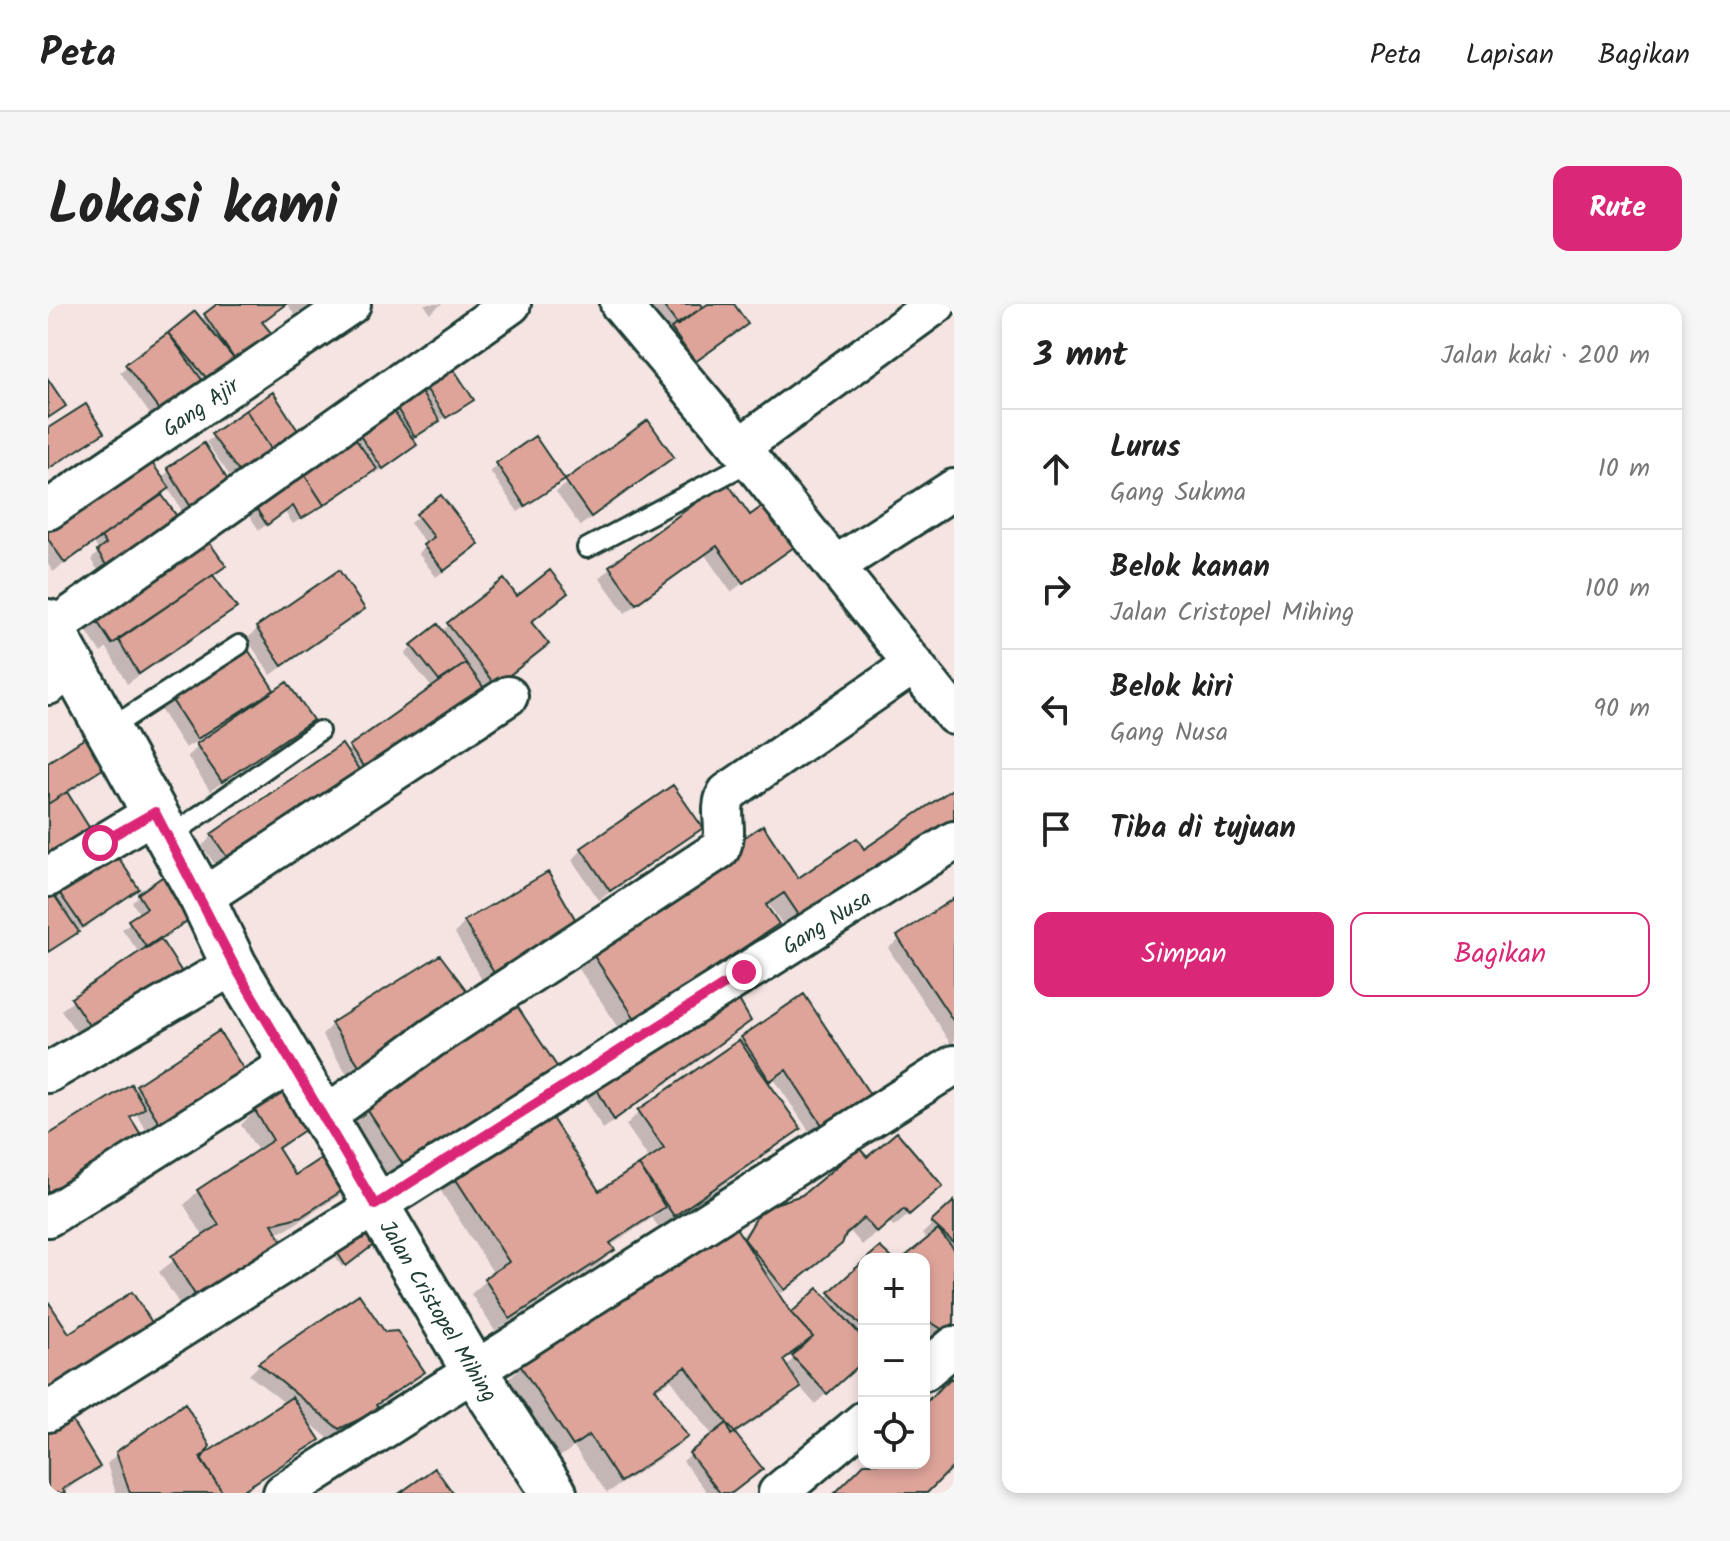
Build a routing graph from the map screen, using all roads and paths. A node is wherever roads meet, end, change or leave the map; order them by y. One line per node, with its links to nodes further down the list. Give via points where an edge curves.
1 (351, 304): 7 (street, Gang Ajir)
2 (511, 304): 10 (street)
3 (620, 304): 5 (street)
4 (936, 304): 5 (street)
5 (746, 454): 8 (lane); 9 (street)
6 (954, 489): 9 (street)
7 (48, 510)
8 (587, 548)
9 (835, 566): 12 (street)
10 (50, 626): 13 (street, Jalan Cristopel Mihing)
11 (239, 645): 16 (lane)
12 (914, 664): 15 (street); 26 (street, via 727,793 721,805 725,839 720,849 432,1038)
13 (61, 677): 16 (street, Jalan Cristopel Mihing)
14 (508, 696): 21 (street)
15 (951, 704)
16 (109, 729): 18 (street, Jalan Cristopel Mihing)
17 (319, 731): 18 (lane)
18 (162, 825): 20 (street); 21 (street, Jalan Cristopel Mihing)
19 (954, 841): 27 (street, Gang Nusa)
20 (48, 877)
21 (202, 898): 22 (street, Jalan Cristopel Mihing)
22 (234, 965): 23 (street, Jalan Cristopel Mihing); 25 (street)
23 (293, 1062): 26 (street, Jalan Cristopel Mihing); 28 (street)
24 (954, 1065): 31 (street)
25 (48, 1073)
26 (324, 1117): 27 (street, Jalan Cristopel Mihing)
27 (375, 1205): 31 (street, Jalan Cristopel Mihing); 32 (street, Gang Nusa)
28 (48, 1217)
29 (954, 1346): 30 (street)
30 (930, 1366)
31 (475, 1372): 34 (street); 35 (street, Jalan Cristopel Mihing)
32 (48, 1412)
33 (858, 1426): 36 (street)
34 (283, 1493)
35 (554, 1493)
36 (778, 1493)

